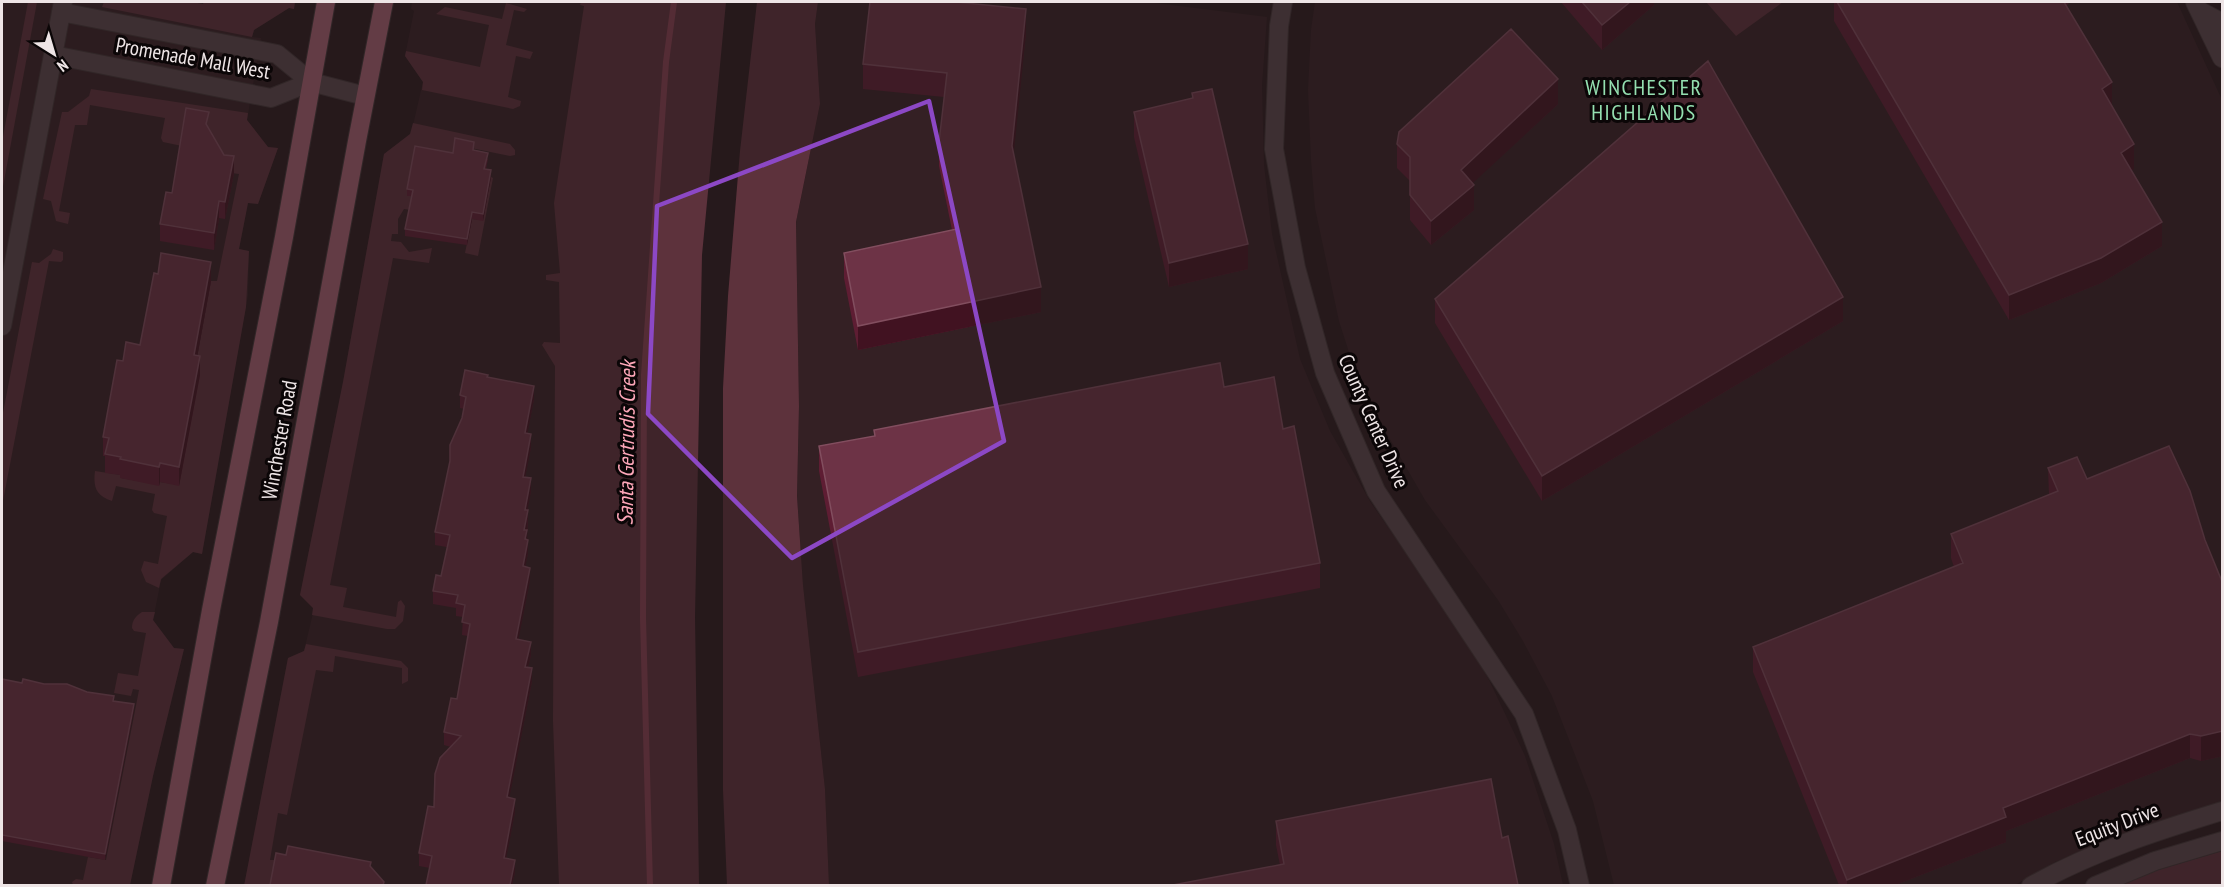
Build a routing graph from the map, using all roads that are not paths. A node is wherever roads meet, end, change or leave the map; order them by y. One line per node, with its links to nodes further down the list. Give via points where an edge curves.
1 (326, 2): 9 (main road, Winchester Road)
2 (384, 2): 10 (main road, Winchester Road)
3 (1283, 2): 16 (street, County Center Drive, via 1274,149 1296,268 1325,373 1376,491 1524,714 1567,830)
4 (2197, 6): 6 (street); 8 (street)
5 (62, 7): 7 (street); 9 (street, Promenade Mall West, via 277,54)
6 (2223, 27)
7 (53, 55): 9 (street, Promenade Mall West, via 271,98); 11 (street)
8 (2223, 58)
9 (311, 82): 10 (street); 14 (main road, Winchester Road)
10 (365, 96): 15 (main road, Winchester Road, via 269,622)
11 (2, 327)
12 (2223, 812): 17 (street, Equity Drive, via 2141,837)
13 (2223, 841): 18 (street, via 2155,861)
14 (161, 885)
15 (215, 885)
16 (1580, 885)
17 (2031, 885)
18 (2095, 885)

